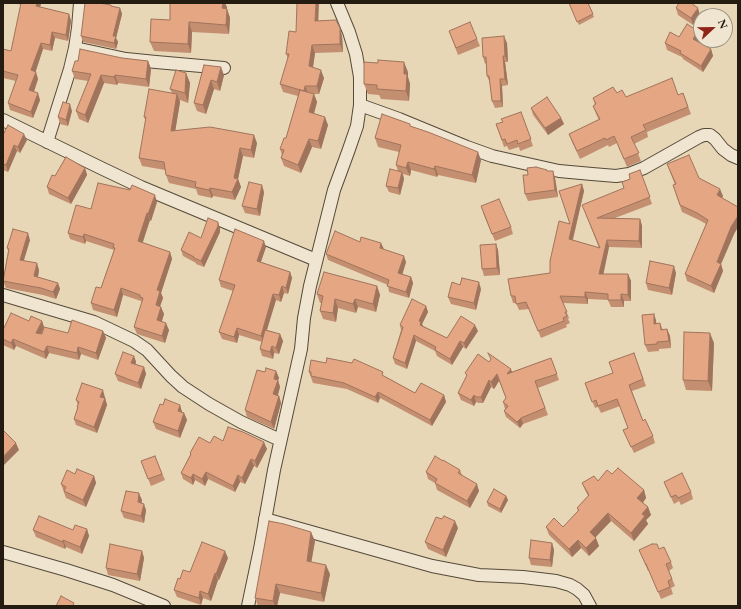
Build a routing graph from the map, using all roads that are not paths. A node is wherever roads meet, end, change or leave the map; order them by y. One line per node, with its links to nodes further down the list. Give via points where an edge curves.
1 (80, 3): 3 (street)
2 (337, 3): 5 (street, via 356,54 360,77)
3 (75, 48): 4 (street, via 126,59); 7 (street)
4 (224, 68)
5 (360, 105): 8 (street, via 467,148 559,171 616,176 629,174 704,135 710,135 723,149); 9 (street, via 357,126 334,190)
6 (3, 120): 7 (street)
7 (47, 142): 9 (street, via 142,187)
8 (738, 158)
9 (316, 260): 11 (street, via 304,318 301,349)
10 (3, 294): 11 (street, via 94,322 134,341 147,350 183,387 241,422)
11 (280, 440): 12 (street)
12 (265, 520): 15 (street); 16 (street, via 432,566 479,575 556,581 577,589)
13 (4, 555): 14 (street, via 66,570)
14 (164, 606)
15 (248, 606)
16 (590, 606)

